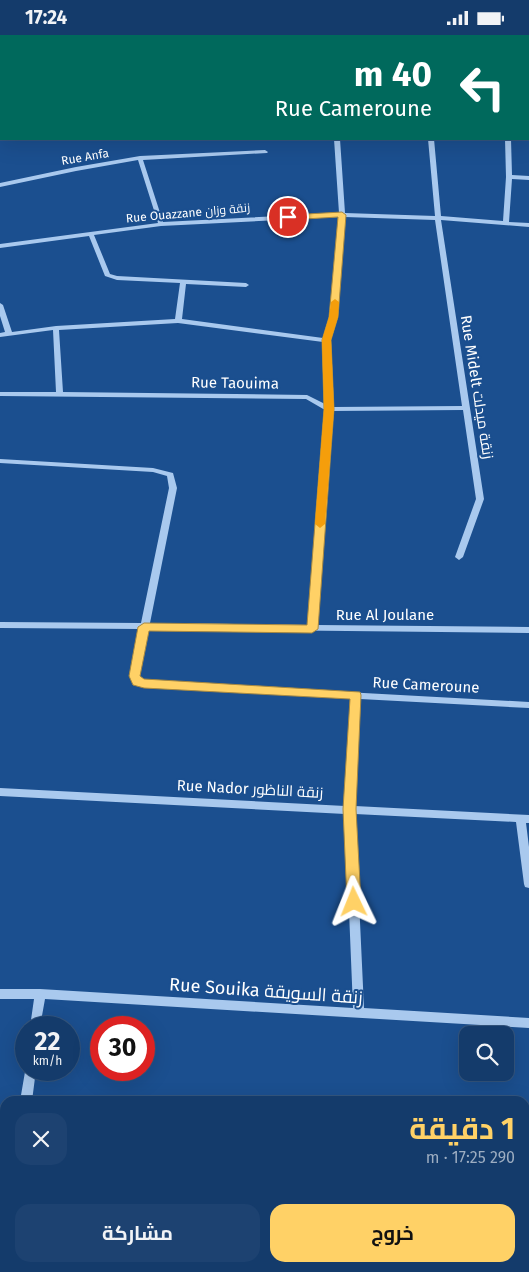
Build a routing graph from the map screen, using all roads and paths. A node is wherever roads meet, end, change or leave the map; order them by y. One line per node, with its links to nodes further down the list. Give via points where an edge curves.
1 (337, 140): 9 (street)
2 (431, 140): 10 (street, Rue Midelt زنقة ميدلت)
3 (508, 140): 6 (street)
4 (265, 152): 5 (street, Rue Anfa)
5 (140, 158): 8 (street, Rue Anfa); 12 (street)
6 (509, 177): 7 (street); 11 (street)
7 (529, 178)
8 (0, 185)
9 (342, 215): 10 (street, Rue Ouazzane زنقة وزان); 12 (street, Rue Ouazzane زنقة وزان); 23 (street, via 334,317)
10 (438, 218): 11 (street, Rue Ouazzane زنقة وزان); 26 (street, Rue Midelt زنقة ميدلت)
11 (506, 223): 13 (street, Rue Ouazzane زنقة وزان)
12 (161, 224): 14 (street, Rue Ouazzane زنقة وزان)
13 (529, 225)
14 (91, 234): 15 (street, Rue Ouazzane زنقة وزان); 16 (street, via 107,275)
15 (0, 247)
16 (183, 281): 17 (street); 19 (street)
17 (246, 285)
18 (0, 305): 21 (street)
19 (178, 321): 20 (street); 23 (street)
20 (56, 328): 21 (street); 25 (street)
21 (9, 333): 22 (street)
22 (0, 335)
23 (326, 340): 27 (street)
24 (0, 394): 25 (street, Rue Taouima)
25 (60, 395): 27 (street, Rue Taouima, via 306,397)
26 (466, 408): 27 (street, Rue Taouima); 29 (street, Rue Midelt زنقة ميدلت, via 480,499)
27 (329, 409): 32 (street)
28 (0, 461): 31 (street, via 153,470 170,475 173,488)
29 (459, 557)
30 (0, 625): 31 (street, Rue Al Joulane)
31 (144, 627): 32 (street, Rue Al Joulane); 34 (street, Rue Cameroune, via 135,676 137,681)
32 (312, 629): 33 (street, Rue Al Joulane)
33 (529, 630)
34 (356, 695): 35 (street, Rue Cameroune); 37 (street)
35 (529, 705)
36 (0, 791): 37 (street, Rue Nador زنقة الناظور)
37 (350, 809): 38 (street, Rue Nador زنقة الناظور); 42 (street)
38 (524, 818): 39 (street)
39 (529, 884)
40 (0, 994): 41 (street, Rue Souika زنقة السويقة)
41 (40, 994): 42 (street, Rue Souika زنقة السويقة); 43 (street)
42 (359, 1014): 44 (street, Rue Souika زنقة السويقة)
43 (37, 1016)
44 (529, 1023)
45 (29, 1081): 46 (street)
46 (27, 1096)

